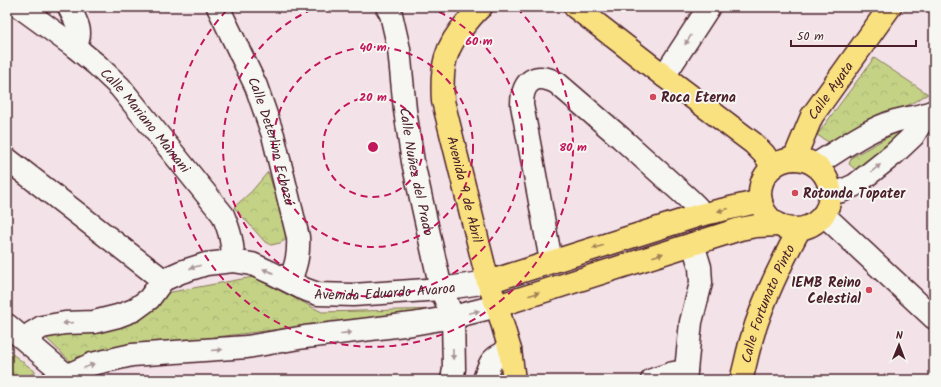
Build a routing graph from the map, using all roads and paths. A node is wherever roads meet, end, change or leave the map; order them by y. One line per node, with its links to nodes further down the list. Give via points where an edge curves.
1 (20, 7): 9 (street, Calle Mariano Mamani)
2 (69, 7): 9 (street, via 79,26 80,35)
3 (218, 7): 25 (street, Calle Deterlino Echazú, via 256,86 273,135 298,237 296,266)
4 (387, 7): 27 (street, Calle Nuñez del Prado, via 399,49 413,162)
5 (481, 7): 26 (main road, Avenida 9 de Abril, via 451,43 444,61 442,81 443,101)
6 (576, 7): 10 (main road)
7 (709, 7): 10 (street, one-way to 10)
8 (890, 7): 13 (main road, Calle Ayata, via 812,116)
9 (75, 47): 22 (street, Calle Mariano Mamani, via 120,87 223,215 233,243)
10 (664, 76): 15 (main road, via 753,143)
11 (929, 113): 14 (street, via 872,131); 16 (street, one-way to 11, via 855,185 871,173 913,136)
12 (7, 159): 24 (street)
13 (794, 159): 14 (main road); 15 (main road)
14 (815, 165): 16 (main road, via 825,174)
15 (773, 167): 17 (main road, via 762,182)
16 (831, 193): 18 (main road)
17 (761, 200): 19 (main road, Avenida Eduardo Avaroa, one-way to 19); 20 (main road, via 767,215)
18 (824, 215): 20 (main road, via 813,225); 30 (street)
19 (700, 216): 23 (main road, Avenida Eduardo Avaroa, one-way to 23); 23 (street, via 690,200 616,133 557,83 547,78 539,78 531,81 525,88 522,105)
20 (789, 228): 21 (main road, via 756,226); 40 (main road, Calle Fortunato Pinto, via 780,265 751,340)
21 (693, 244): 28 (main road, one-way to 21); 34 (street, via 700,267 701,283 691,322)
22 (233, 261): 24 (street, Avenida Eduardo Avaroa, one-way to 24, via 206,264); 25 (street, Avenida Eduardo Avaroa, one-way to 22, via 252,264)
23 (551, 262): 26 (main road, Avenida Eduardo Avaroa)
24 (163, 280): 32 (street, Avenida Eduardo Avaroa, one-way to 32, via 149,299 134,310 94,322 42,327)
25 (290, 281): 27 (street, Avenida Eduardo Avaroa, via 318,294 352,295)
26 (488, 282): 27 (street, Avenida Eduardo Avaroa); 28 (main road, Avenida 9 de Abril)
27 (441, 289): 29 (street, Calle Nuñez del Prado)
28 (497, 306): 29 (street, one-way to 28); 33 (main road, Avenida 9 de Abril)
29 (453, 317): 35 (street, one-way to 29, via 92,364 132,355 247,347); 36 (street, one-way to 36)
30 (934, 318)
31 (7, 325): 32 (street)
32 (26, 340): 35 (street)
33 (510, 350): 37 (street, via 495,357 488,366); 38 (main road, Avenida 9 de Abril)
34 (686, 376): 39 (street, via 673,373)
35 (64, 379)
36 (452, 380)
37 (484, 380)
38 (514, 380)
39 (652, 380)
40 (741, 380)

